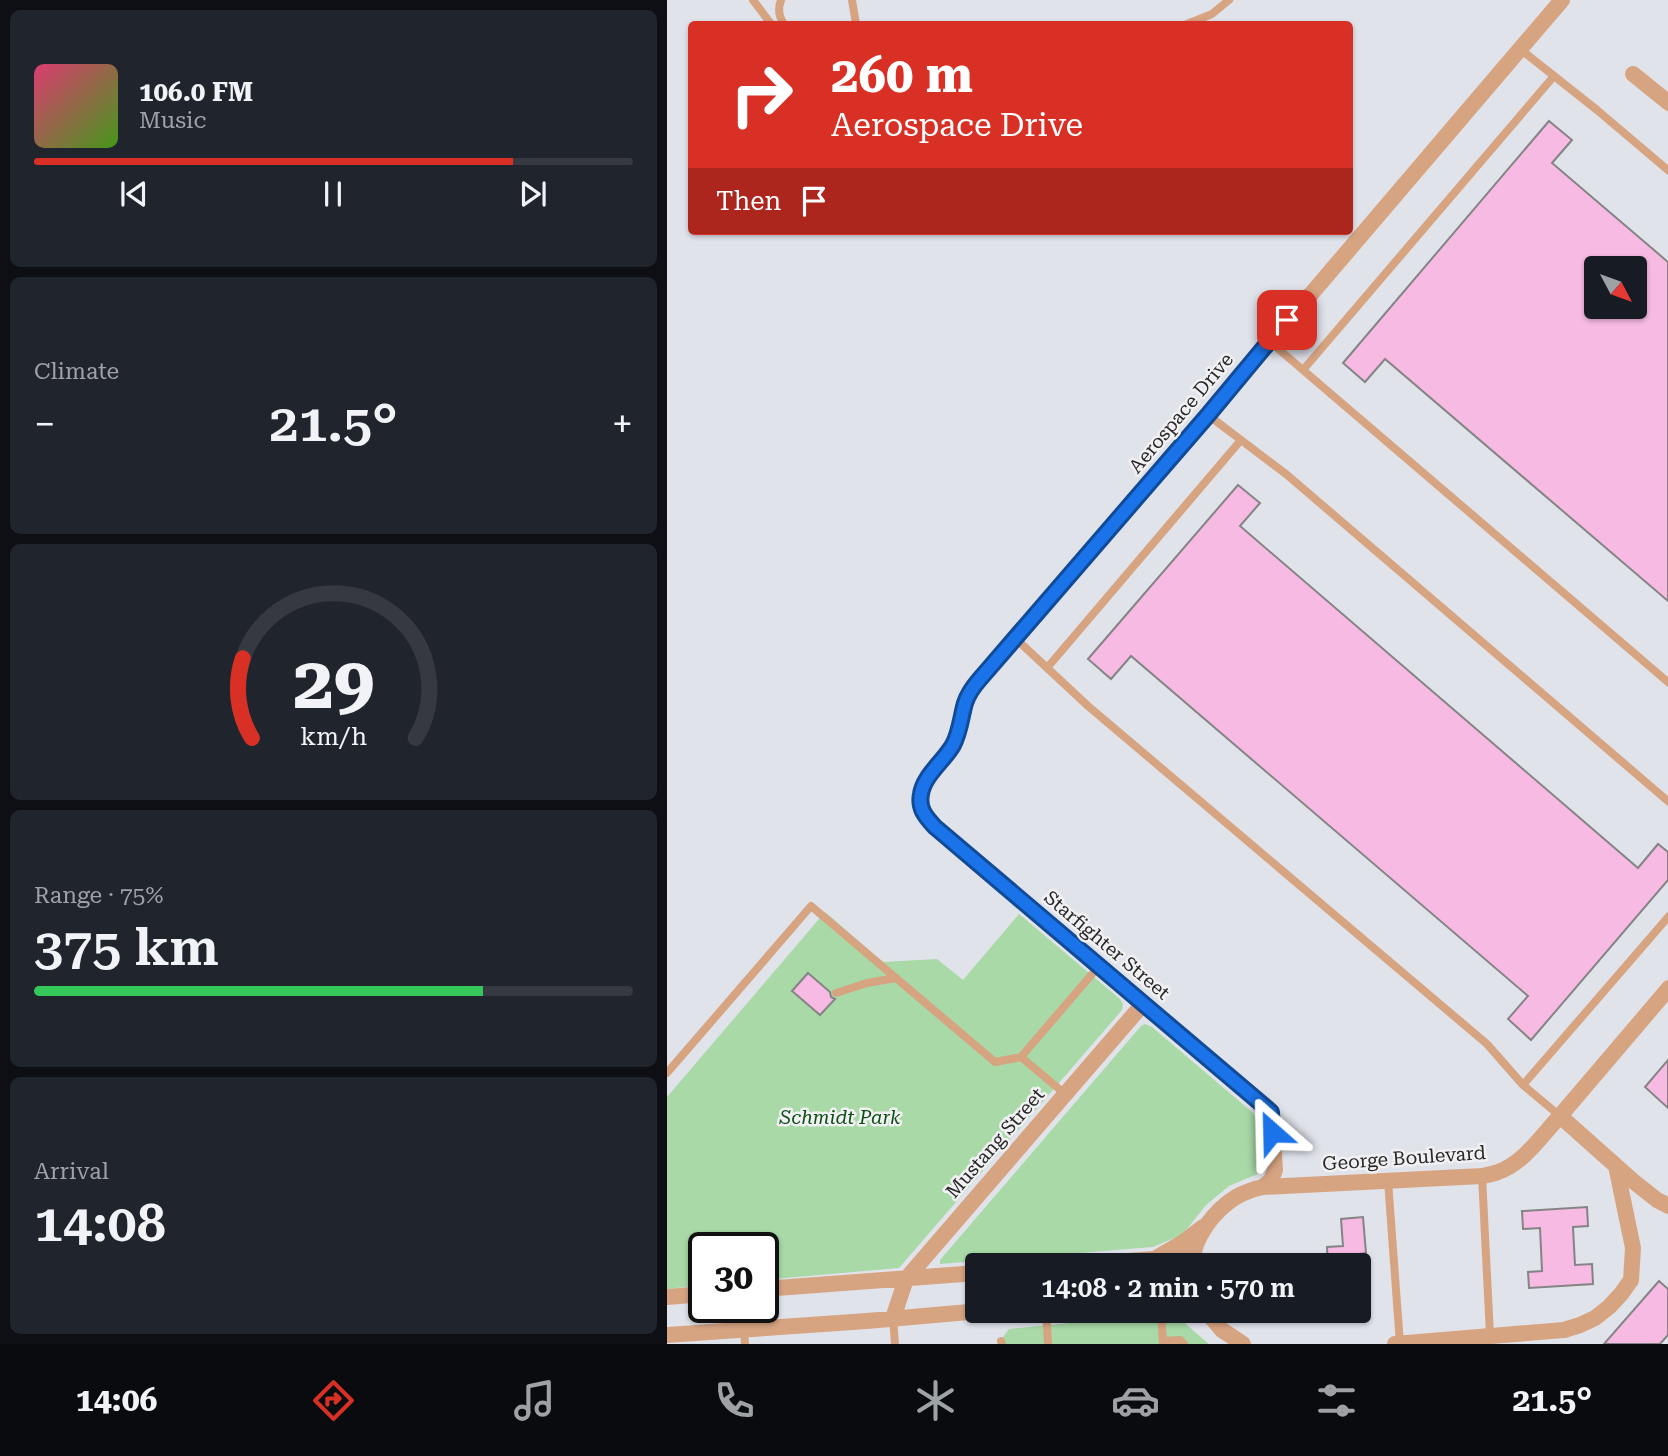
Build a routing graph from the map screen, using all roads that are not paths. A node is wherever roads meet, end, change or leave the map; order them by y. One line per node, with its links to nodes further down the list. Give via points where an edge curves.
1 (753, 0): 6 (lane)
2 (781, 0): 7 (lane)
3 (852, 0): 8 (lane)
4 (1229, 0): 9 (lane)
5 (1562, 0): 10 (street, Aerospace Drive)
6 (769, 21)
7 (782, 21)
8 (856, 21)
9 (1194, 21)
10 (1520, 50): 12 (lane); 15 (street, Aerospace Drive)
11 (1633, 74): 13 (street)
12 (1554, 76): 14 (lane); 16 (lane)
13 (1668, 103)
14 (1668, 171)
15 (1269, 341): 16 (lane); 17 (street, Aerospace Drive)
16 (1303, 370): 21 (lane)
17 (1208, 415): 18 (lane); 19 (street, Aerospace Drive)
18 (1241, 440): 20 (lane); 22 (lane)
19 (1015, 638): 20 (lane); 23 (street, Aerospace Drive, via 970,692 953,745 921,790)
20 (1047, 668): 32 (lane, via 1487,1044)
21 (1668, 683)
22 (1668, 802)
23 (921, 806): 25 (street, Starfighter Street, via 935,827)
24 (1668, 916): 32 (lane)
25 (1099, 966): 29 (street, Starfighter Street); 30 (lane)
26 (896, 978): 28 (lane); 30 (lane, via 995,1062); 31 (lane, via 811,906)
27 (1668, 988): 34 (street, George Boulevard)
28 (836, 993)
29 (1143, 1004): 33 (street, Mustang Street); 38 (street, Starfighter Street, via 1271,1112 1275,1170)
30 (1021, 1057): 33 (lane)
31 (667, 1073)
32 (1523, 1085): 34 (lane)
33 (1065, 1094): 44 (street, Mustang Street)
34 (1560, 1115): 35 (street); 36 (street, George Boulevard, via 1524,1156 1499,1172)
35 (1616, 1166): 39 (street); 56 (street, via 1633,1248 1631,1280 1609,1307)
36 (1481, 1176): 37 (street, George Boulevard); 54 (lane)
37 (1388, 1181): 38 (street, George Boulevard); 62 (lane)
38 (1263, 1187): 40 (street, George Boulevard, via 1236,1197)
39 (1668, 1206)
40 (1208, 1224): 41 (street, George Boulevard); 42 (street, George Boulevard)
41 (1164, 1253)
42 (1195, 1253)
43 (965, 1274): 44 (street)
44 (906, 1279): 45 (street); 49 (street, Mustang Street)
45 (779, 1288)
46 (688, 1295): 47 (street)
47 (667, 1297)
48 (965, 1312): 49 (street)
49 (893, 1318): 55 (street); 58 (lane)
50 (1047, 1323): 59 (lane)
51 (1162, 1323): 57 (lane)
52 (1216, 1323): 61 (street)
53 (667, 1335): 55 (street)
54 (1490, 1335): 56 (street); 62 (street)
55 (744, 1337)
56 (1564, 1337)
57 (1163, 1343): 60 (lane, via 1180,1340)
58 (895, 1344)
59 (1048, 1344)
60 (1184, 1344)
61 (1243, 1344)
62 (1399, 1344)

